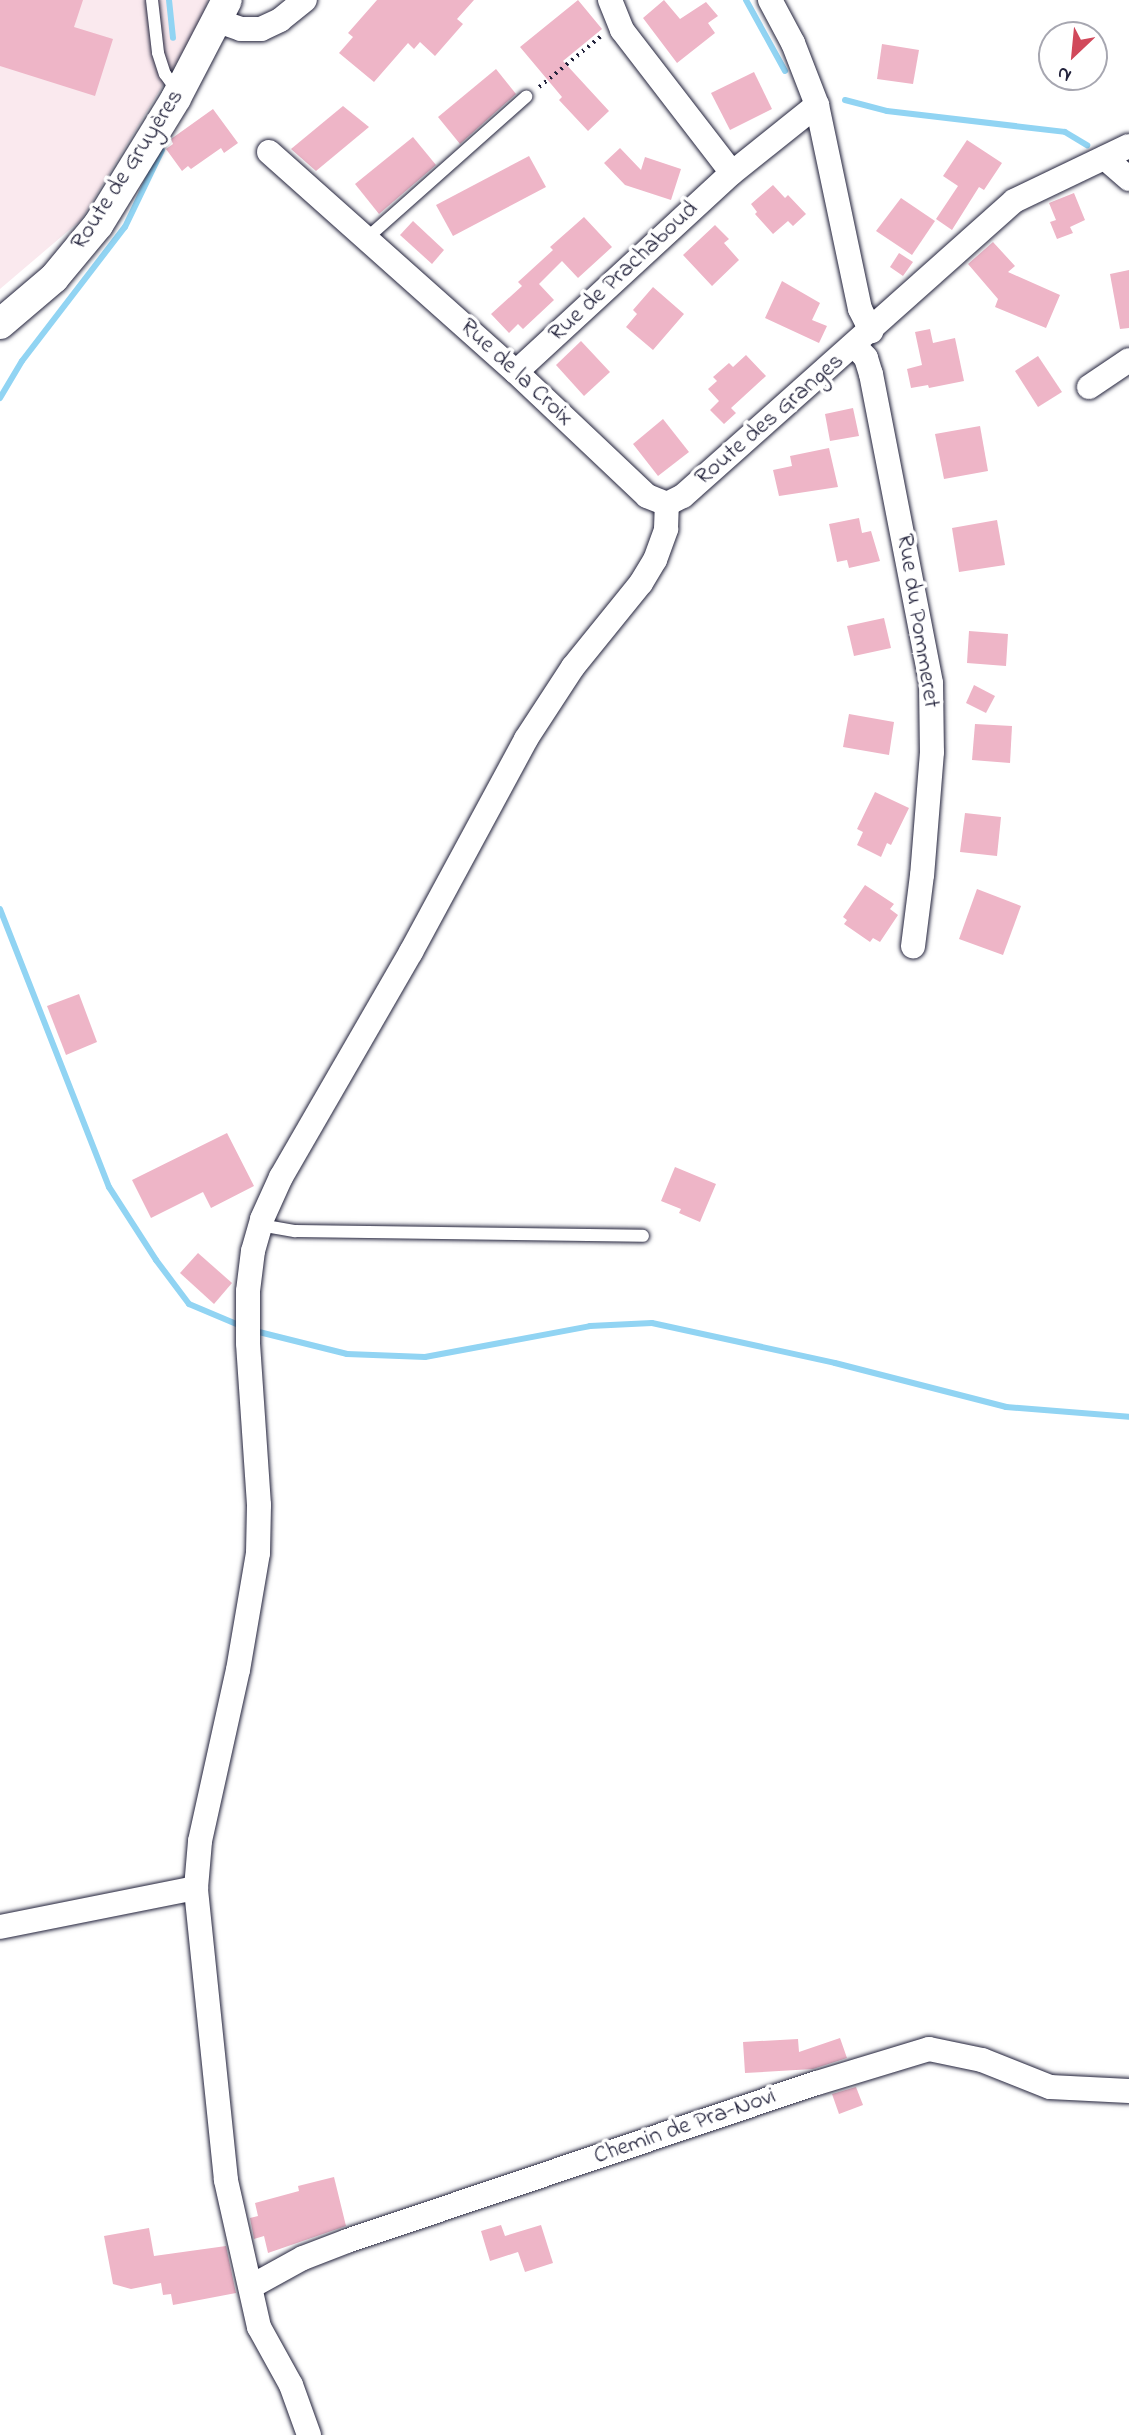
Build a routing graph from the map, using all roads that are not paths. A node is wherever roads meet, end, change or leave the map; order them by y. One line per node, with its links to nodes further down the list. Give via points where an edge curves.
1 (152, 0): 6 (lane, via 158,53 165,74)
2 (305, 0): 4 (street, via 261,29 241,29)
3 (770, 0): 8 (street, Rue du Pommeret, via 796,50)
4 (223, 10): 6 (street, Route de Gruyères)
5 (614, 11): 12 (street, via 622,30)
6 (179, 93): 15 (street, Route de Gruyères, via 77,253)
7 (526, 97): 14 (lane)
8 (817, 106): 12 (street, Rue de Prachaboud); 16 (street, Rue du Pommeret)
9 (1129, 146): 11 (street, Route des Granges)
10 (269, 152): 14 (street, Rue de la Croix)
11 (1105, 158): 13 (street); 16 (street, Route des Granges, via 1014,201)
12 (732, 173): 18 (street, Rue de Prachaboud)
13 (1129, 179)
14 (367, 238): 18 (street, Rue de la Croix)
15 (2, 323)
16 (863, 338): 20 (street, Route des Granges, via 683,496); 21 (street, Rue du Pommeret, via 931,683 932,752)
17 (1129, 360): 19 (street)
18 (516, 372): 20 (street, Rue de la Croix, via 647,496)
19 (1089, 387)
20 (667, 504): 22 (street, via 666,529 655,560 540,717 281,1177)
21 (913, 946)
22 (260, 1225): 23 (lane, via 295,1231); 24 (street, via 249,1279 248,1329 260,1514 258,1553 200,1841)
23 (643, 1236)
24 (196, 1888): 25 (street); 27 (street, via 226,2180)
25 (0, 1927)
26 (1129, 2091): 27 (street, Chemin de Pra-Novi, via 1050,2087 982,2060 929,2049 347,2241 303,2258)
27 (252, 2287): 28 (street, via 259,2327 291,2385)
28 (309, 2435)

